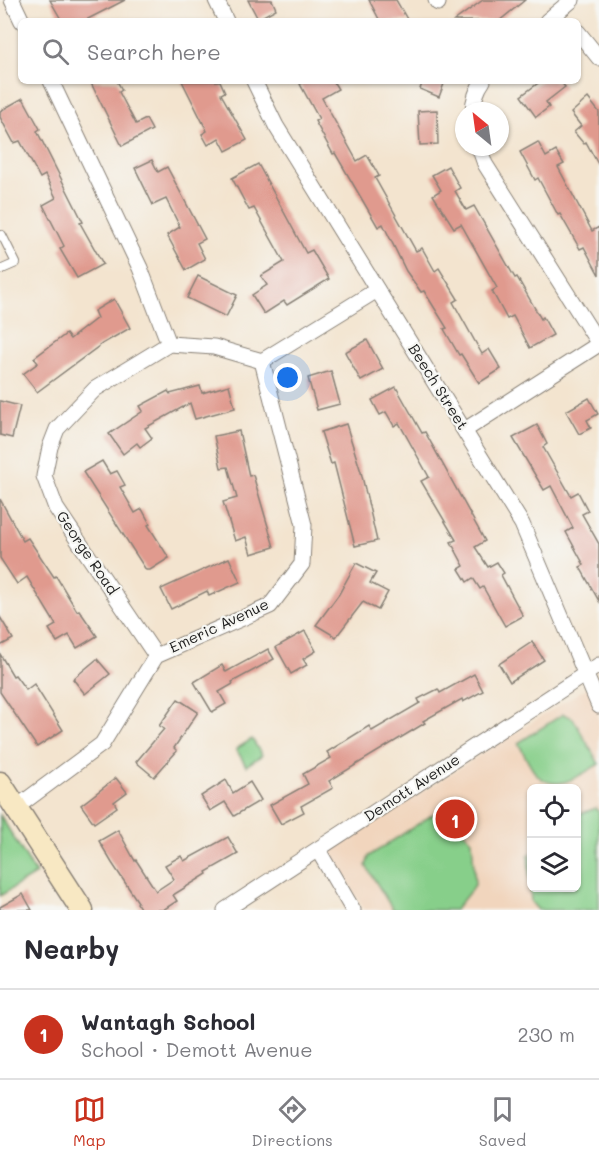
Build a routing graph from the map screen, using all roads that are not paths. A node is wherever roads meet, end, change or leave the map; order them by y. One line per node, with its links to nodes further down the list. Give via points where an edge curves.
1 (12, 0): 5 (street)
2 (216, 0): 6 (street)
3 (572, 0): 4 (street)
4 (564, 15)
5 (21, 18)
6 (225, 18)
7 (581, 36): 8 (street)
8 (599, 58)
9 (52, 84): 17 (street, via 140,268)
10 (255, 84): 16 (street, Beech Street, via 276,126)
11 (481, 84): 12 (street)
12 (474, 102)
13 (482, 156): 18 (street)
14 (0, 236): 15 (lane, via 16,263)
15 (0, 270)
16 (377, 290): 19 (street); 20 (street, Beech Street)
17 (169, 344): 19 (street, via 214,347); 21 (street, George Road, via 95,389 64,421 50,447 44,476 56,508)
18 (599, 344): 20 (street)
19 (262, 361): 21 (street, Emeric Avenue, via 304,525 302,564 270,606)
20 (465, 430): 23 (street, Beech Street, via 522,524)
21 (156, 656): 26 (street, Emeric Avenue, via 102,744)
22 (599, 665): 23 (street, Demott Avenue)
23 (585, 674): 24 (street, Beech Street); 27 (street, Demott Avenue)
24 (599, 706)
25 (0, 783): 26 (main road)
26 (16, 807): 28 (main road)
27 (318, 850): 29 (street, Demott Avenue); 30 (street)
28 (82, 910)
29 (225, 910)
30 (353, 910)

